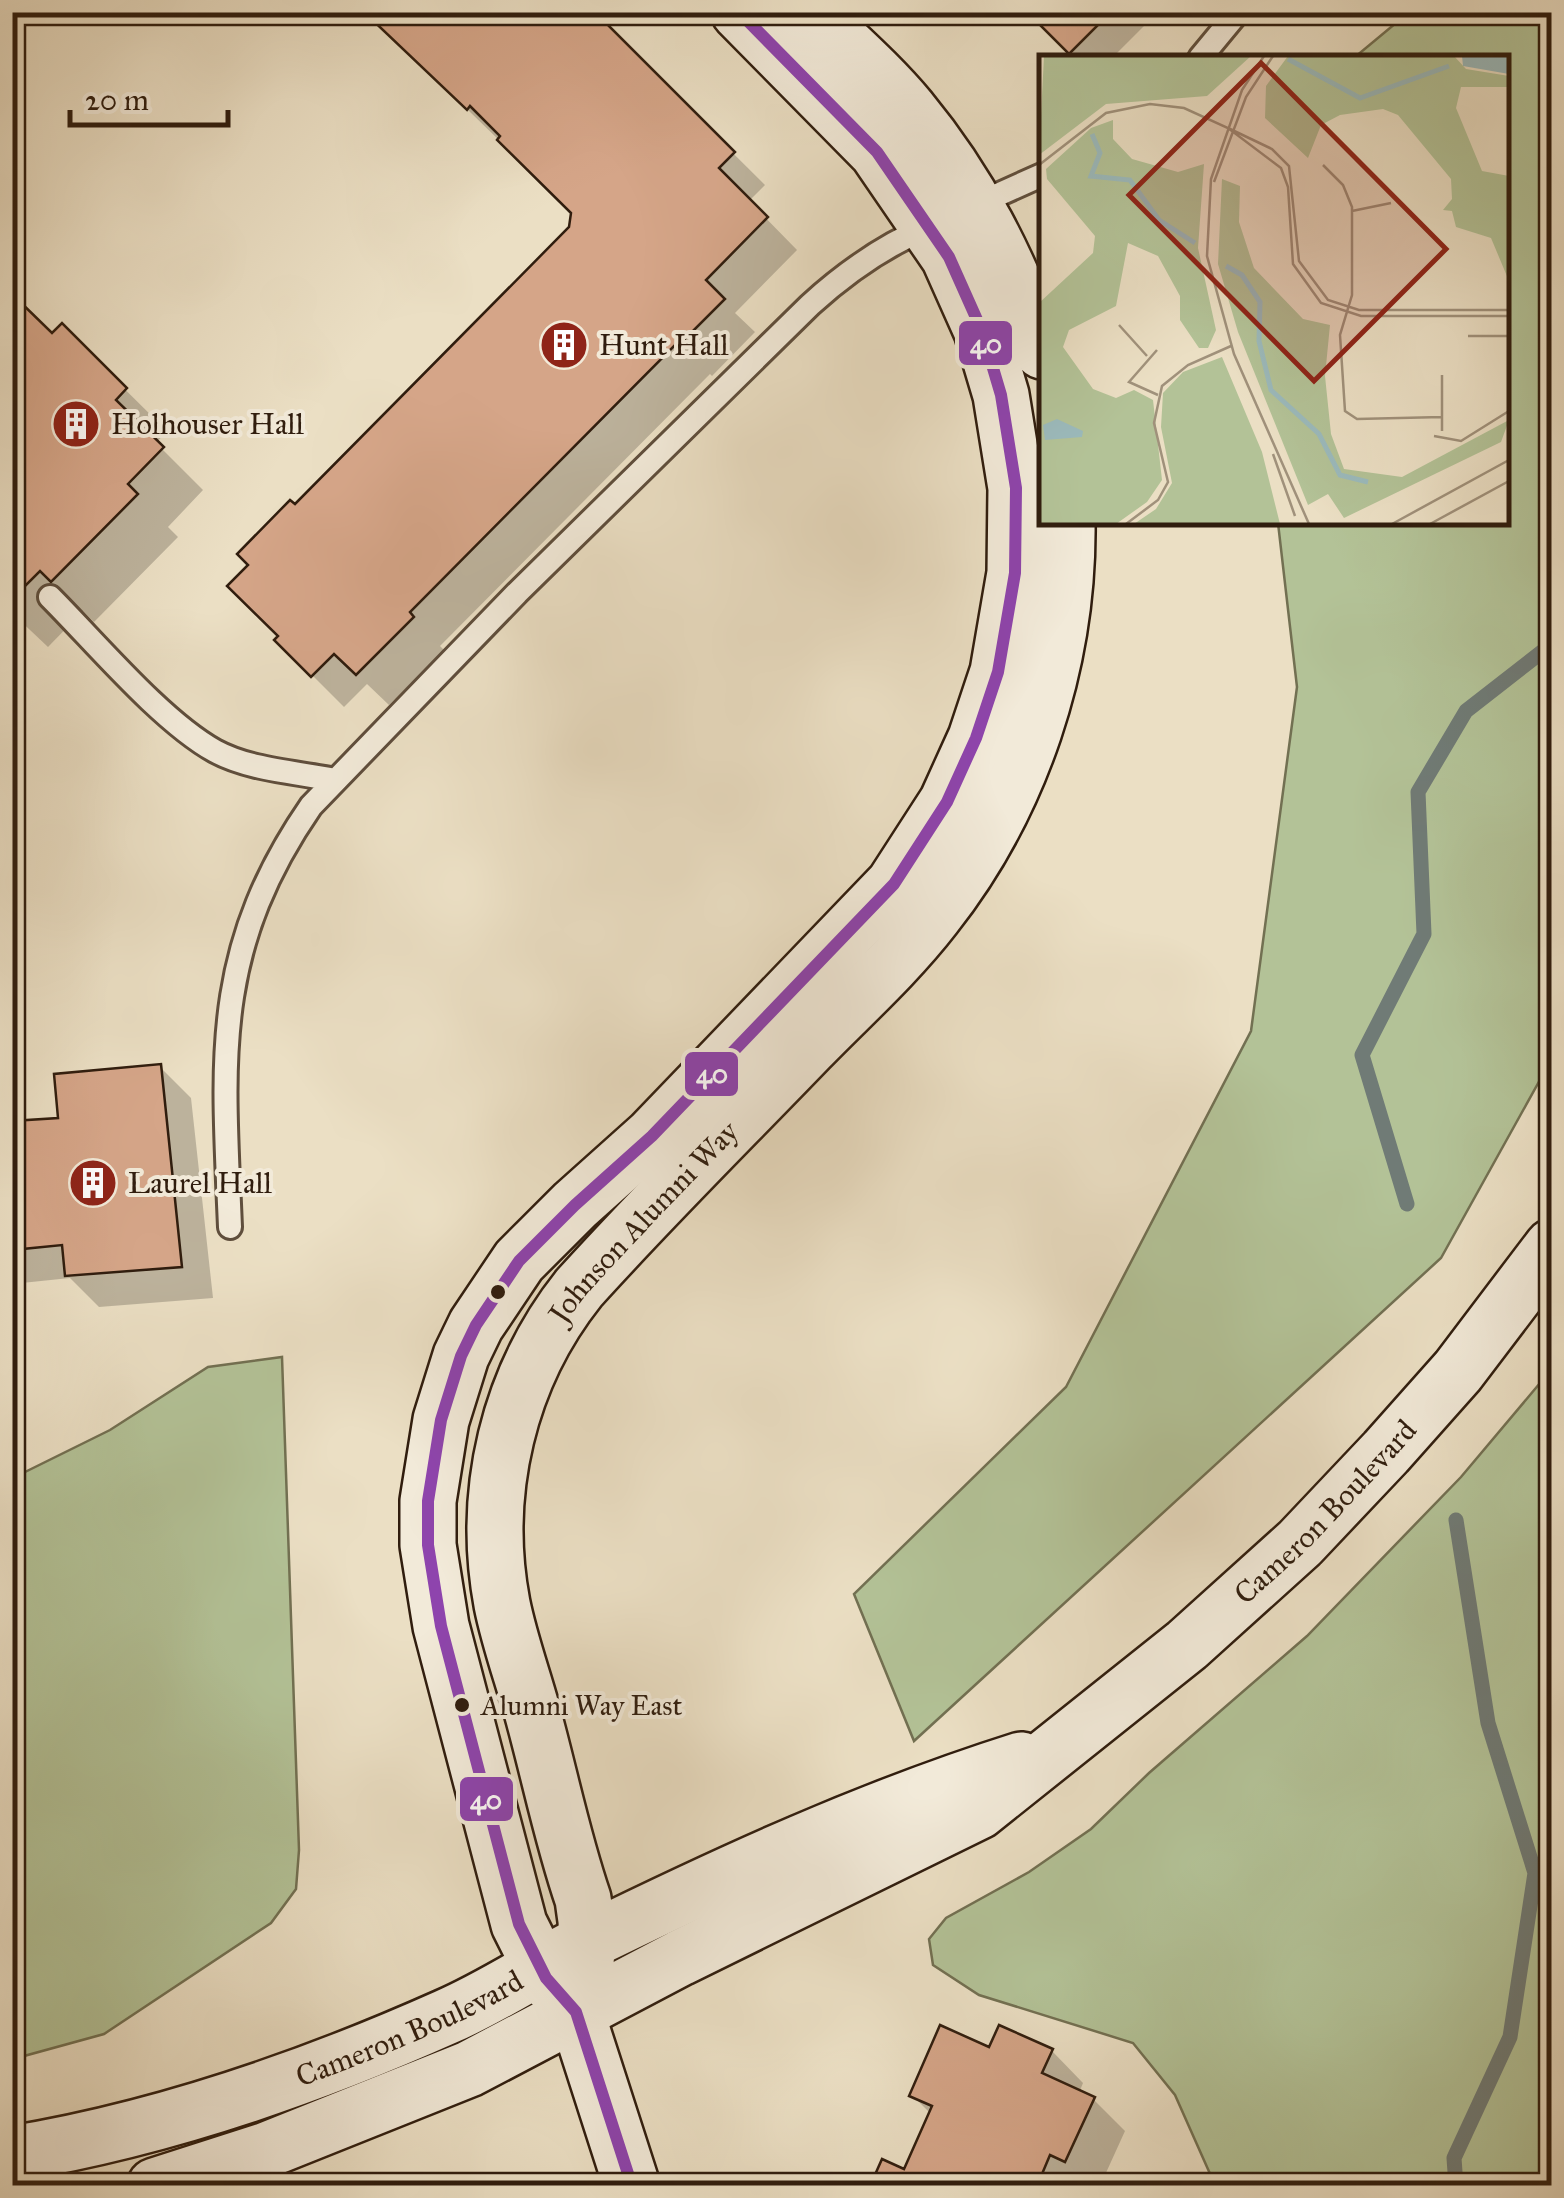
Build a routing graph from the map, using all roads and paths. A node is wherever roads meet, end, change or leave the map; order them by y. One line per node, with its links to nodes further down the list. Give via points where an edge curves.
1 (738, 12): 6 (street, Johnson Alumni Way, via 877,152)
2 (811, 12): 6 (street, Johnson Alumni Way, via 906,106)
3 (1238, 12): 4 (lane)
4 (1202, 55)
5 (1039, 176): 6 (lane)
6 (953, 215): 7 (street, Johnson Alumni Way, via 1018,285); 10 (lane, via 864,262 810,305); 15 (street, Johnson Alumni Way, via 949,256 986,344 1016,488 1016,573 998,672 976,738 947,802 876,906 519,1262 476,1325 441,1420 428,1501 434,1586 520,1924)
7 (1039, 343)
8 (1067, 525): 14 (street, Johnson Alumni Way, via 1062,604 1044,698 1016,778 971,862 911,943 579,1288 540,1347 512,1414 496,1491 498,1583 583,1898)
9 (50, 597): 10 (lane, via 161,708 214,750)
10 (335, 780): 11 (lane, via 276,865 242,944 224,1080)
11 (230, 1227)
12 (1552, 1247): 13 (street, Cameron Boulevard, via 1458,1371 1300,1543)
13 (1065, 1742): 14 (street, Cameron Boulevard, via 817,1833); 16 (street, Cameron Boulevard, via 979,1811)
14 (588, 1942): 15 (street, Cameron Boulevard); 16 (street, Johnson Alumni Way)
15 (539, 1966): 16 (street, Johnson Alumni Way); 17 (street, Cameron Boulevard, via 448,2016 286,2081 178,2118)
16 (576, 2012): 18 (street, Cameron Boulevard, via 469,2069 264,2151); 19 (street, Johnson Alumni Way)
17 (12, 2154)
18 (155, 2186)
19 (632, 2186)

